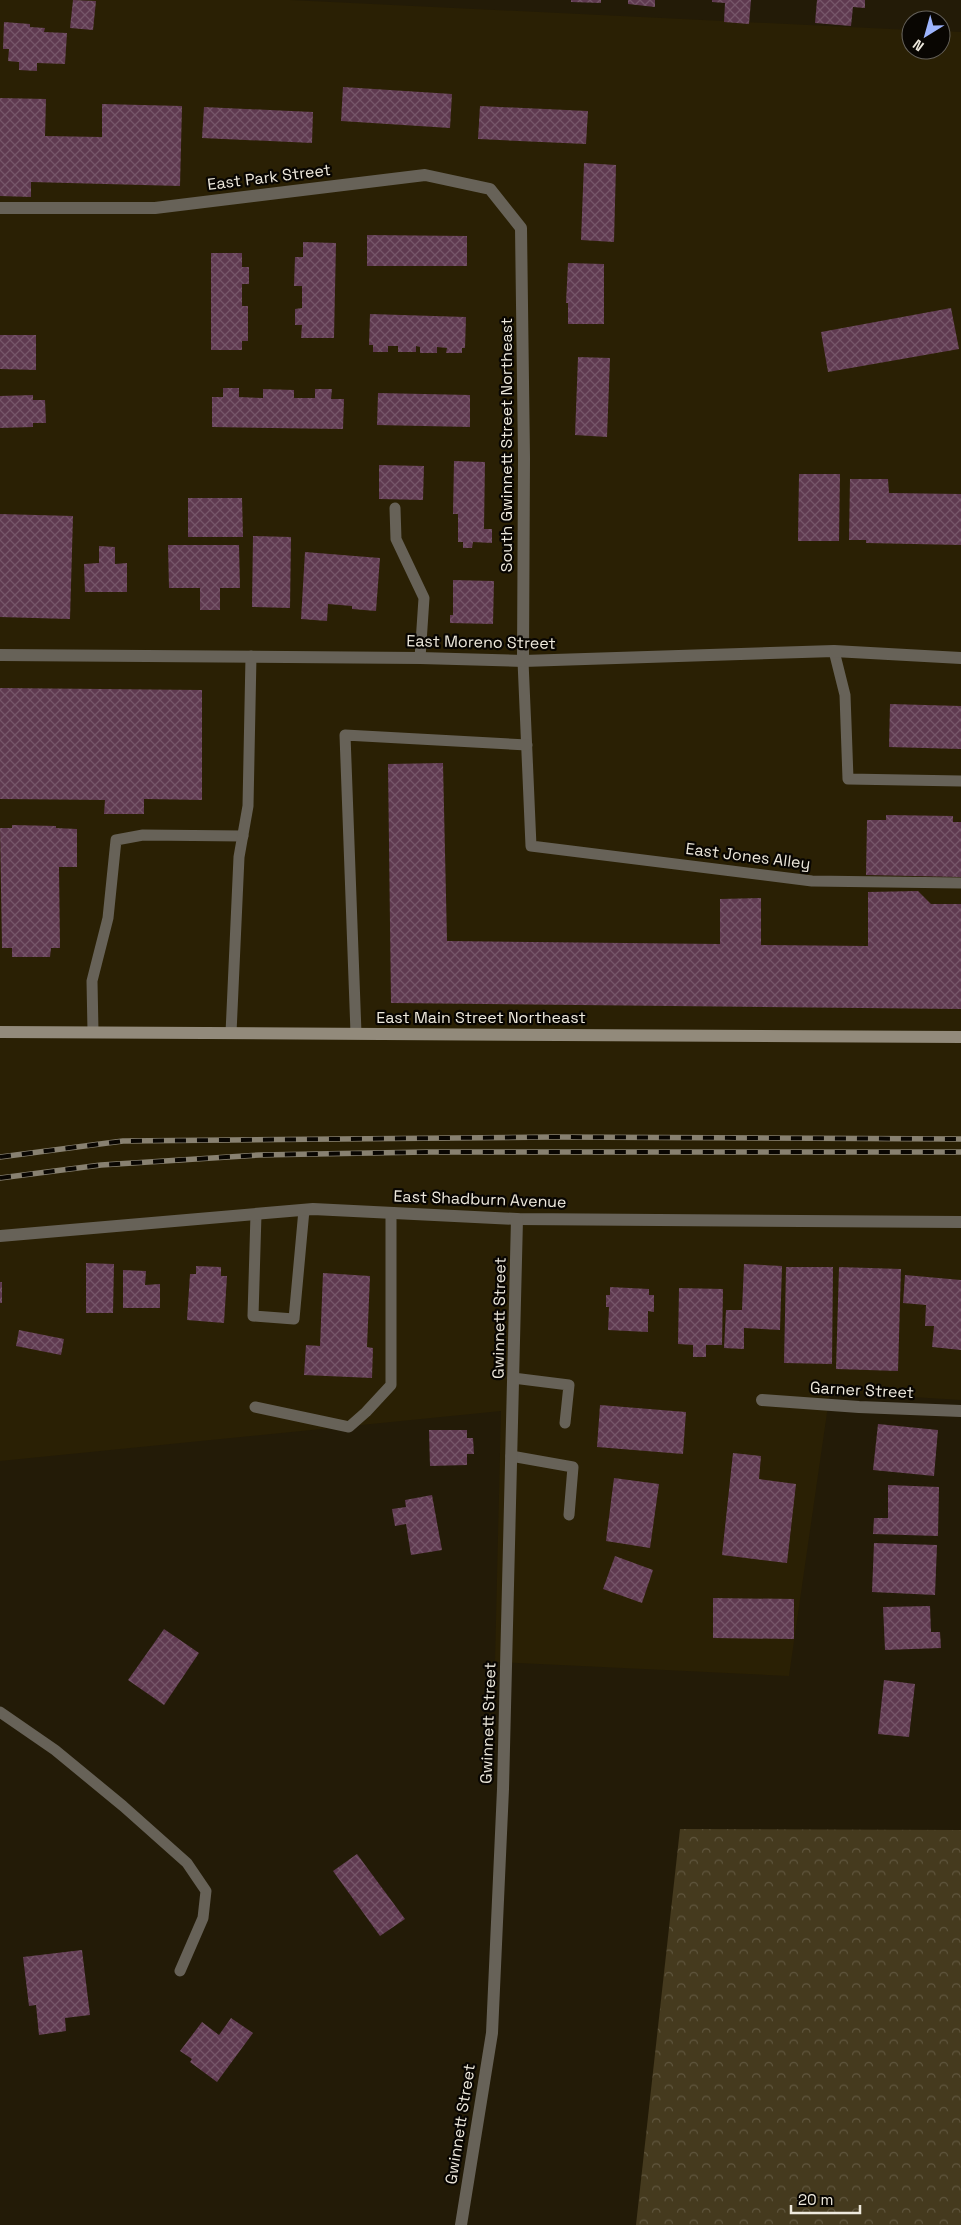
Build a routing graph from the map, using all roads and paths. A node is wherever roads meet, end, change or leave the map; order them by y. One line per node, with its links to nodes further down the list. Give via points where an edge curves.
1 (0, 208): 2 (street, East Park Street, via 155,208 425,175 490,189)
2 (521, 228): 9 (street, South Gwinnett Street Northeast)
3 (395, 508): 7 (lane, via 396,539 424,598)
4 (834, 651): 8 (street, East Moreno Street); 9 (street, East Moreno Street); 11 (lane, via 846,695 848,779)
5 (0, 654): 6 (street, East Moreno Street)
6 (251, 656): 7 (street, East Moreno Street); 12 (lane, via 248,806)
7 (420, 658): 9 (street, East Moreno Street)
8 (961, 658)
9 (523, 661): 10 (lane)
10 (527, 745): 13 (lane, East Jones Alley, via 531,846 812,880); 17 (lane, via 345,735)
11 (961, 782)
12 (243, 836): 14 (lane, via 143,835 116,840 108,918 92,982); 16 (lane, via 239,857)
13 (961, 883)
14 (93, 1031): 15 (street, East Main Street Northeast); 16 (street, East Main Street Northeast)
15 (0, 1032)
16 (231, 1033): 17 (street, East Main Street Northeast)
17 (356, 1033): 18 (street, East Main Street Northeast)
18 (961, 1037)
19 (304, 1210): 20 (street, East Shadburn Avenue); 21 (street, East Shadburn Avenue); 21 (lane, via 294,1319 253,1316)
20 (392, 1212): 22 (street, East Shadburn Avenue); 27 (lane, via 391,1385 348,1427)
21 (256, 1214): 24 (street, East Shadburn Avenue)
22 (517, 1219): 23 (street, East Shadburn Avenue); 25 (street, Gwinnett Street)
23 (961, 1222)
24 (0, 1236)
25 (513, 1378): 29 (lane, via 569,1385); 30 (street, Gwinnett Street)
26 (762, 1400): 28 (street, Garner Street)
27 (255, 1407)
28 (961, 1411)
29 (565, 1423)
30 (511, 1456): 31 (lane, via 573,1467); 34 (street, Gwinnett Street, via 503,1790 492,2033)
31 (569, 1515)
32 (0, 1712): 33 (lane, via 55,1750 187,1862 206,1891 203,1918)
33 (180, 1970)
34 (460, 2225)

